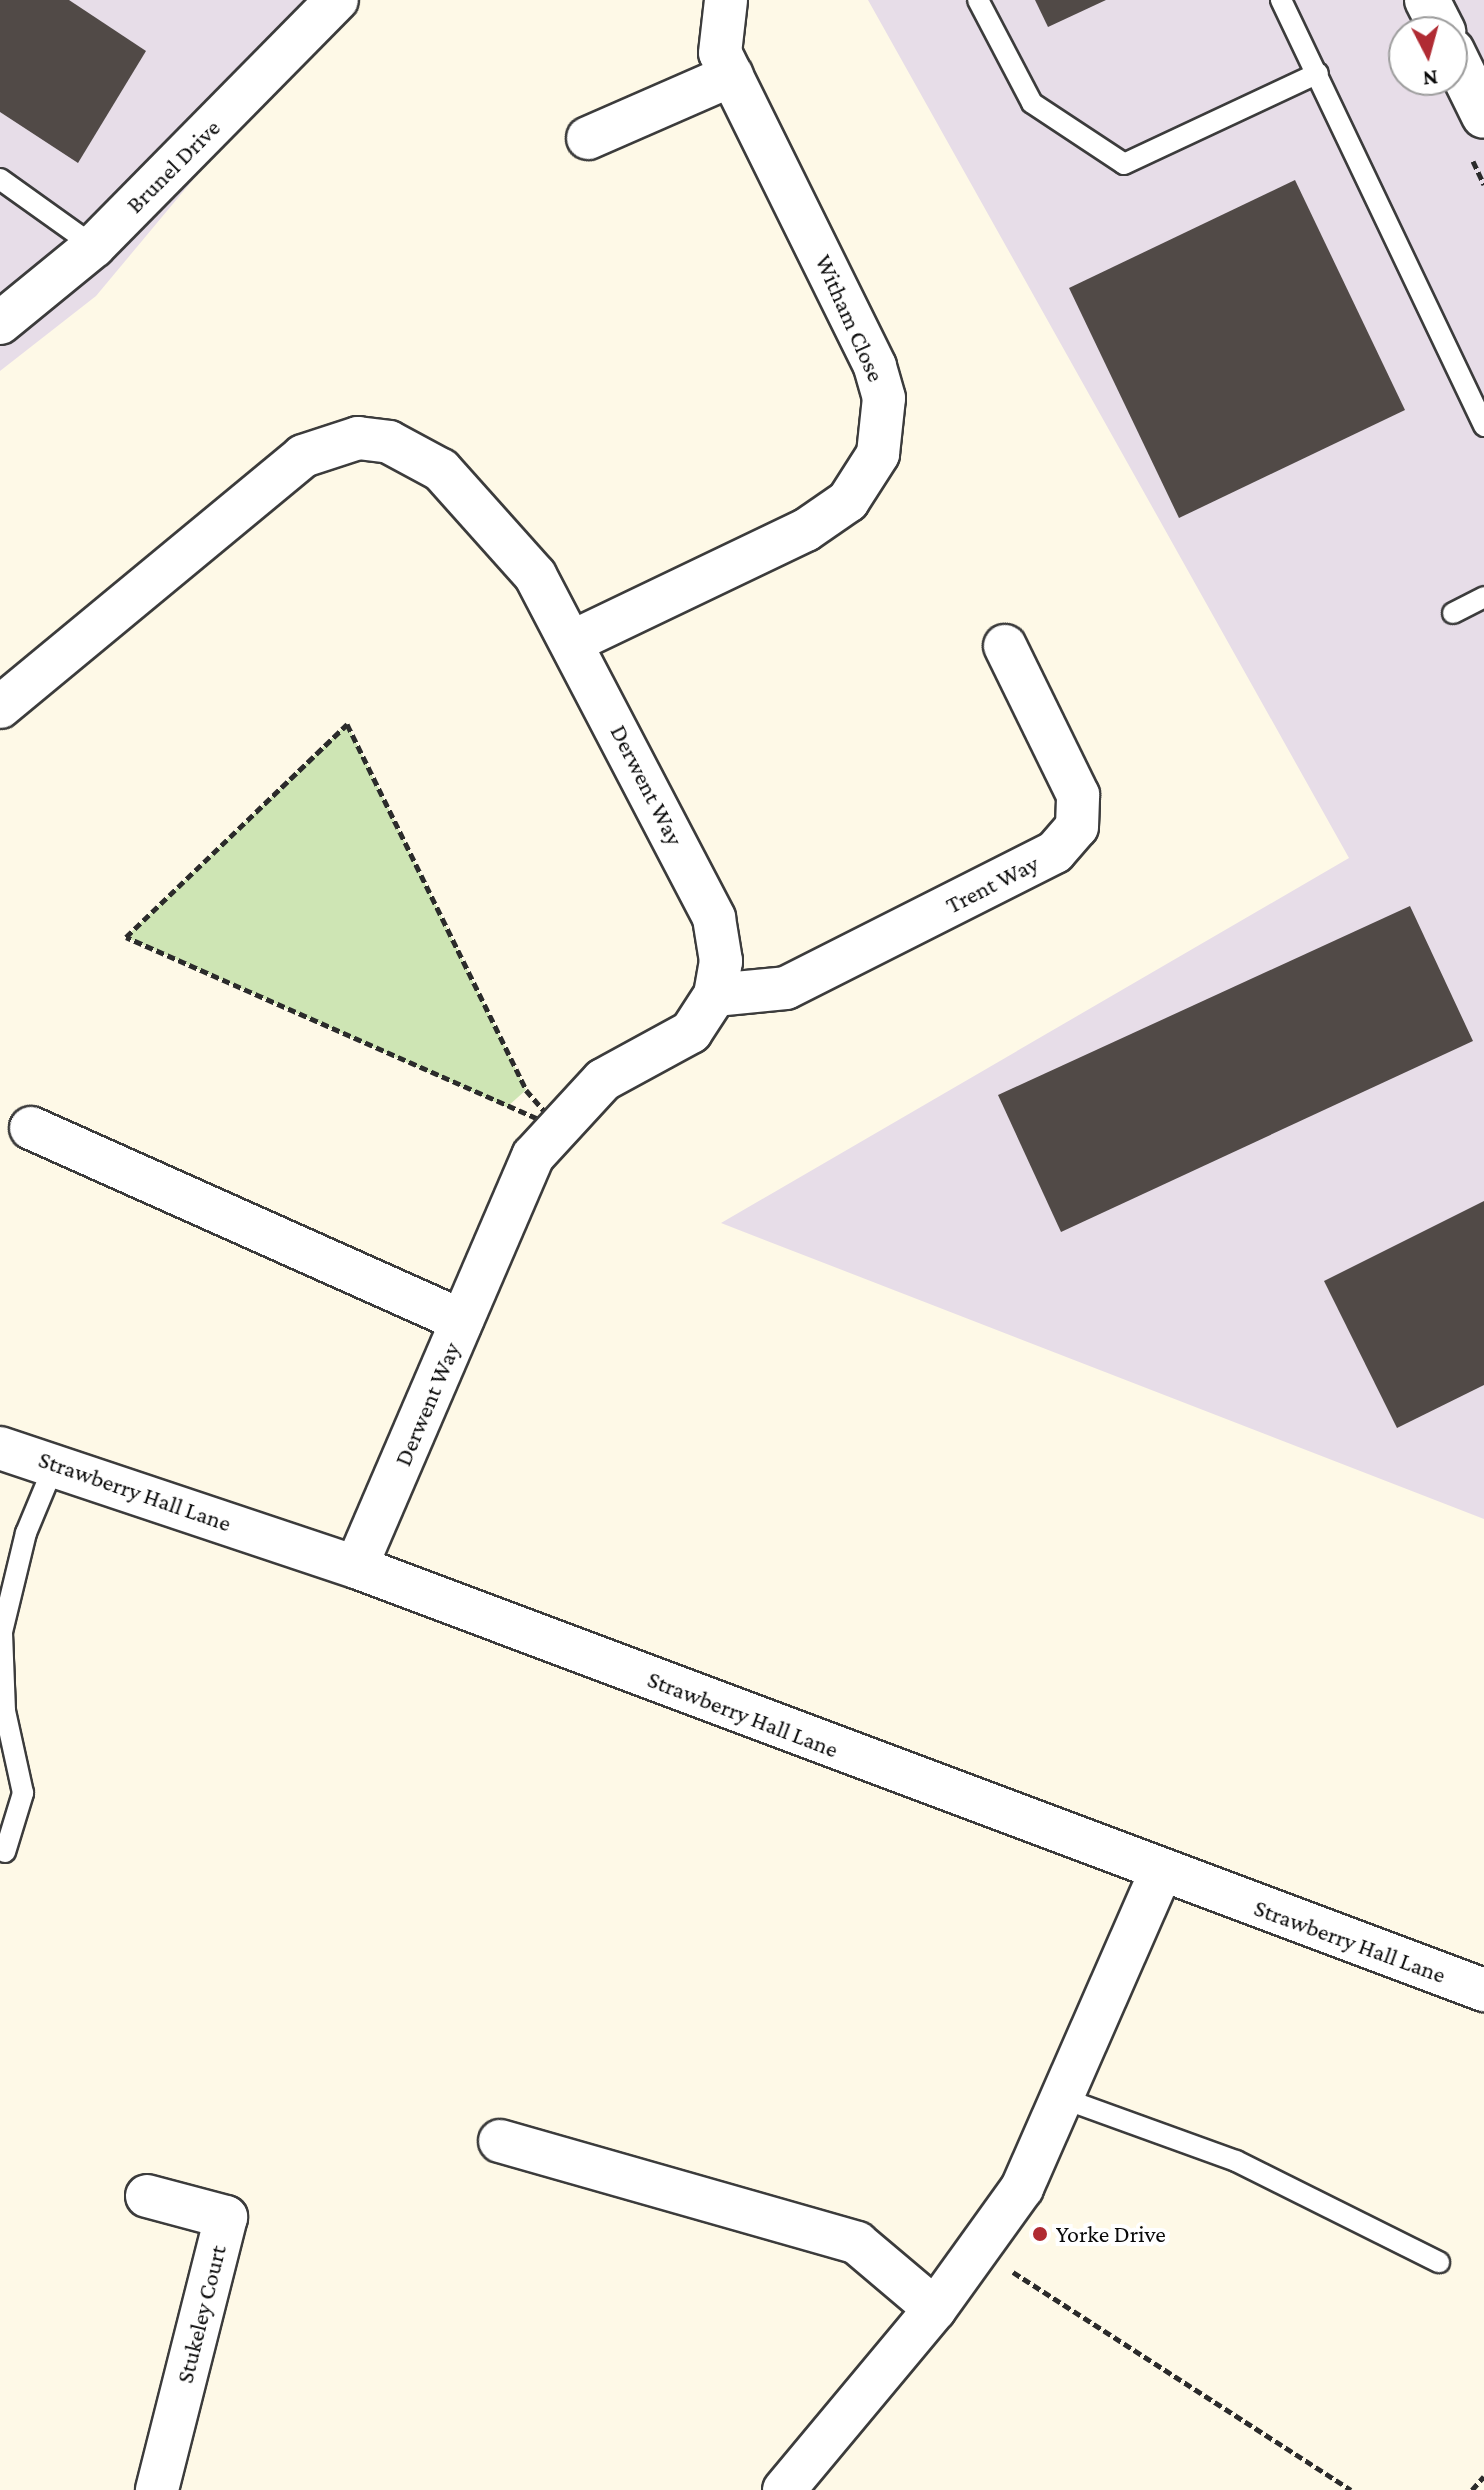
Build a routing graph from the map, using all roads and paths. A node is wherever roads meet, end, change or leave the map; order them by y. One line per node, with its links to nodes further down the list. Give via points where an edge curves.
1 (337, 0): 11 (street, Brunel Drive)
2 (726, 0): 6 (street, Witham Close, via 718,30)
3 (978, 0): 5 (lane, via 1032,103 1124,164)
4 (1281, 0): 5 (lane)
5 (1318, 73): 13 (lane)
6 (732, 75): 9 (street); 16 (street, Witham Close, via 875,366 884,398 878,454 848,501 806,530)
7 (1468, 84): 8 (street)
8 (1484, 116)
9 (588, 138)
10 (0, 179): 11 (lane)
11 (94, 246): 12 (street, Brunel Drive)
12 (0, 323)
13 (1484, 426)
14 (1484, 597): 15 (lane)
15 (1453, 613)
16 (574, 641): 18 (street, Derwent Way, via 535,575 472,499 416,454 358,438 303,456 279,474); 19 (street, Derwent Way, via 714,918 721,961)
17 (1005, 646): 19 (street, Trent Way, via 1078,795 1077,827 1055,852 786,988)
18 (0, 707)
19 (715, 995): 21 (street, Derwent Way, via 691,1032 603,1080)
20 (31, 1128): 22 (street)
21 (559, 1128): 21 (path, via 507,1107 126,937 347,724 526,1090); 22 (street, Derwent Way, via 533,1156)
22 (462, 1321): 25 (street, Derwent Way)
23 (0, 1448): 24 (street, Strawberry Hall Lane)
24 (56, 1461): 25 (street, Strawberry Hall Lane); 26 (lane, via 26,1533 2,1632 5,1711 23,1793)
25 (356, 1567): 27 (street, Strawberry Hall Lane)
26 (5, 1852)
27 (1160, 1873): 28 (street, Strawberry Hall Lane); 29 (street)
28 (1484, 1990)
29 (1062, 2098): 32 (street, via 1022,2188); 33 (lane, via 1236,2161)
30 (500, 2141): 34 (street, via 857,2243)
31 (147, 2196): 36 (street, Stukeley Court, via 226,2217)
32 (978, 2250): 34 (street); 38 (path)
33 (1439, 2262)
34 (935, 2309): 37 (street)
35 (1484, 2476): 39 (path)
36 (157, 2490)
37 (784, 2490)
38 (1351, 2490)
39 (1472, 2490)

